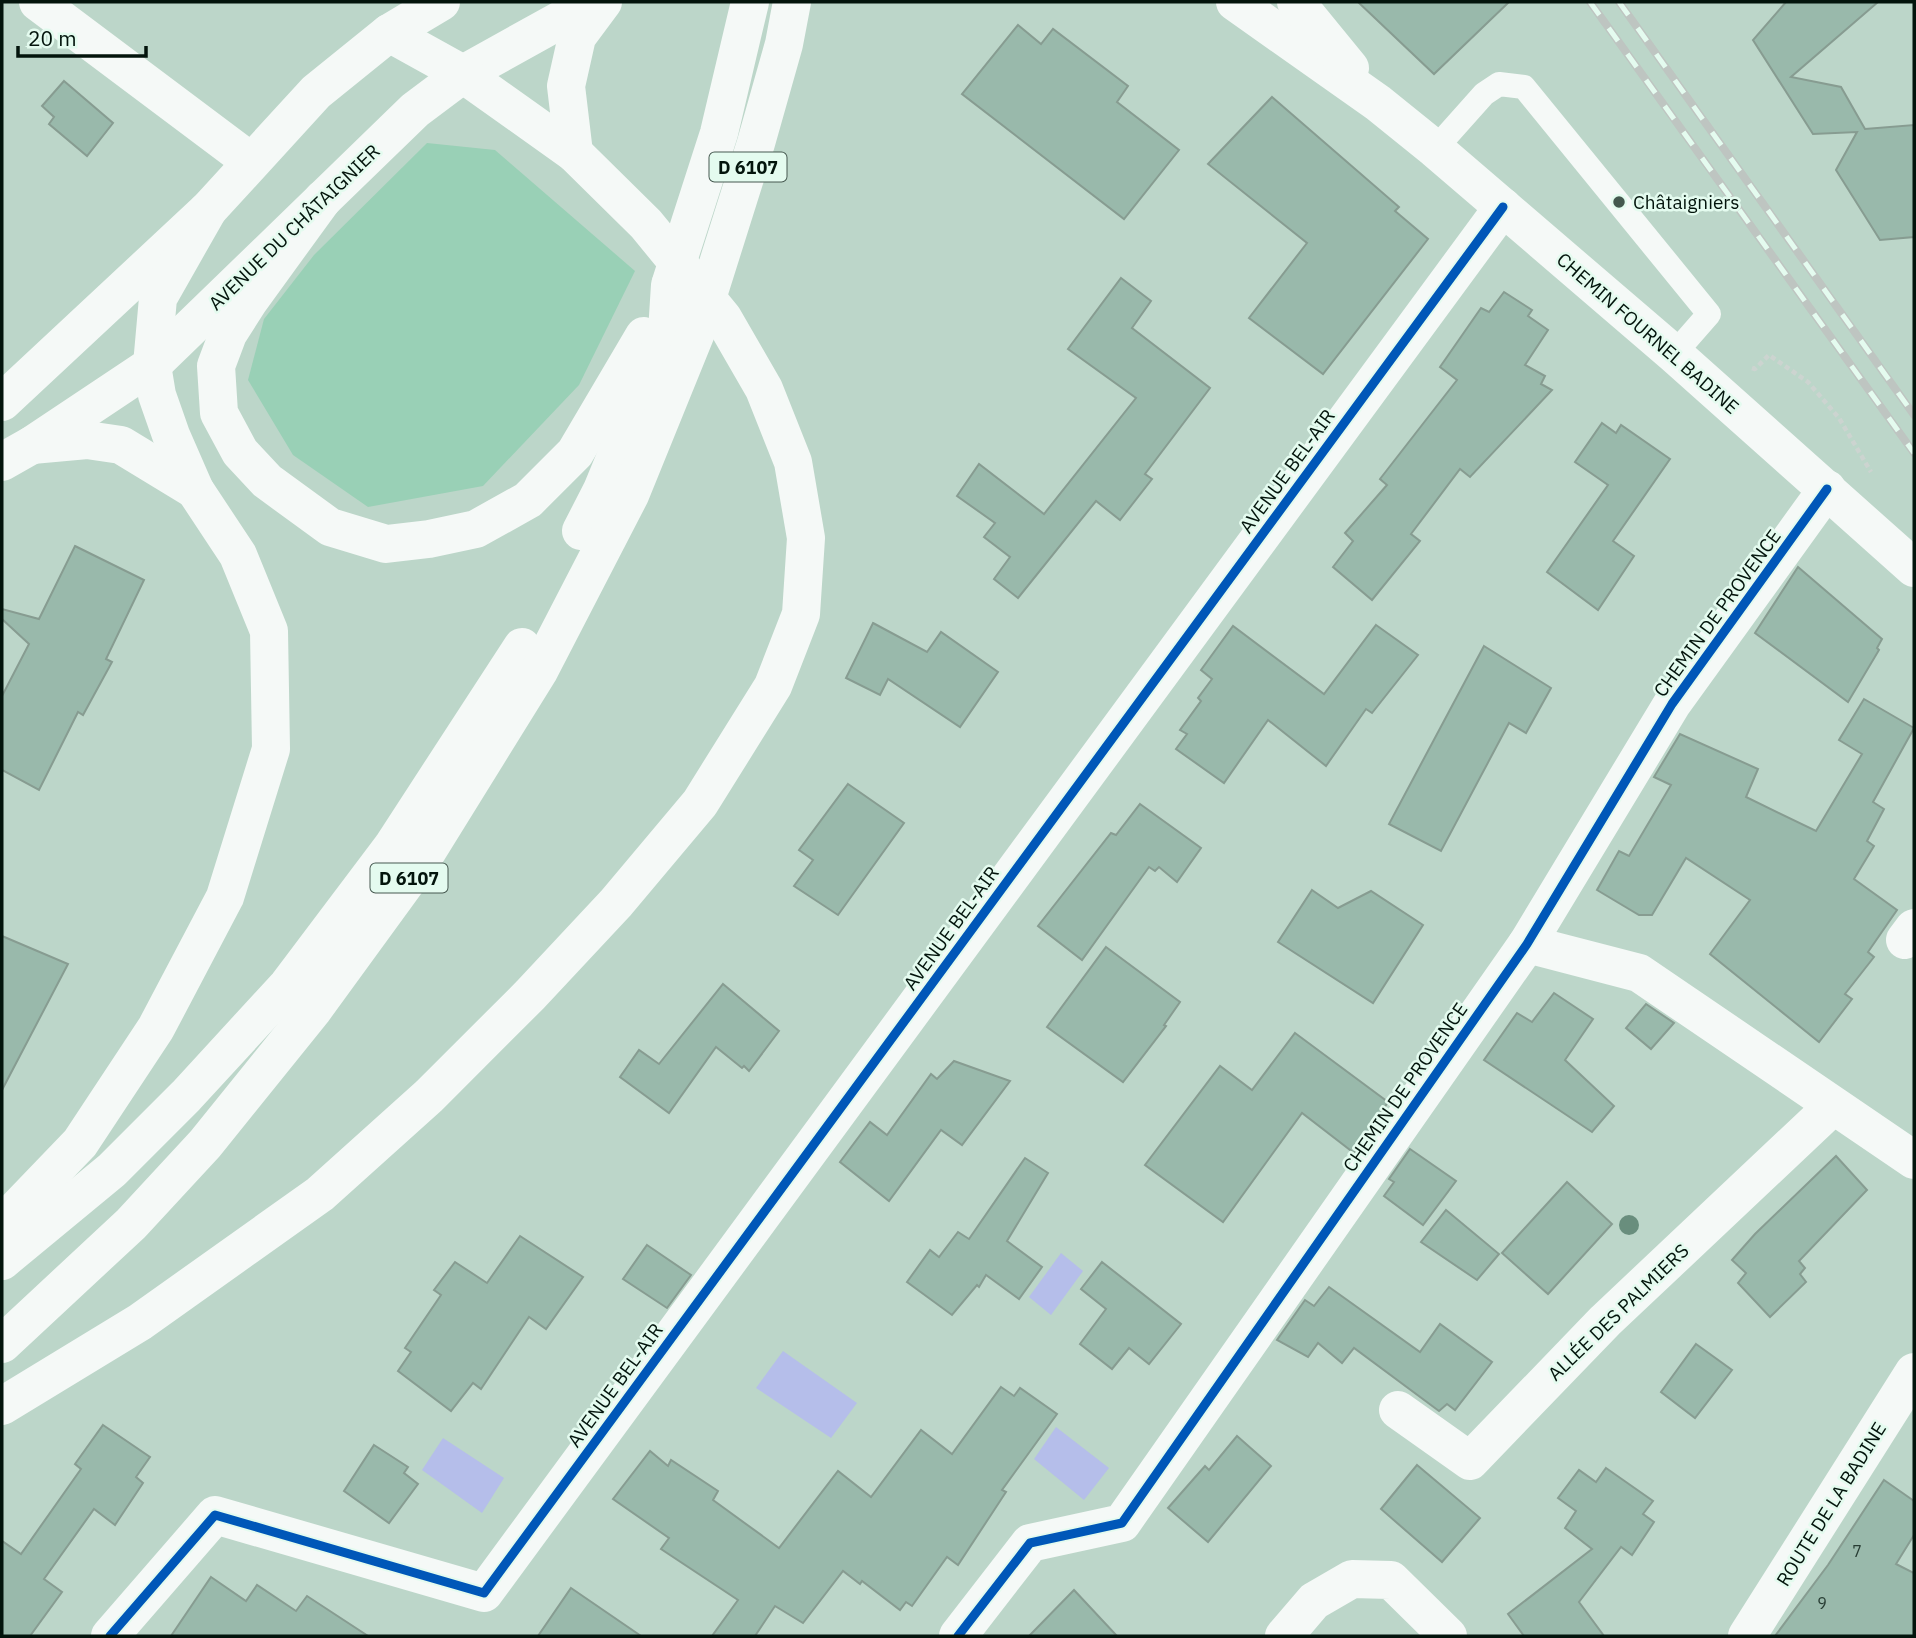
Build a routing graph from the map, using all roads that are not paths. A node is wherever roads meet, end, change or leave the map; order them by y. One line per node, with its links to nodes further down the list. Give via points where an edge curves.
1 (38, 2): 14 (main road)
2 (441, 2): 9 (main road)
3 (593, 2): 10 (main road, AVENUE DU CHÂTAIGNIER)
4 (603, 2): 13 (main road, via 576,37 566,86)
5 (750, 2): 18 (main road, D 6107, via 719,133)
6 (792, 2): 31 (main road, D 6107, via 756,143 697,330 630,495 545,659 420,863 313,1010 205,1144 131,1224)
7 (1235, 2): 11 (main road, CHEMIN FOURNEL BADINE)
8 (1296, 2): 11 (main road, CHEMIN FOURNEL BADINE)
9 (389, 33): 10 (main road); 14 (main road, via 316,92)
10 (463, 74): 13 (main road); 15 (main road, AVENUE DU CHÂTAIGNIER, via 415,110)
11 (1378, 103): 12 (main road, CHEMIN FOURNEL BADINE)
12 (1435, 149): 16 (main road, CHEMIN FOURNEL BADINE); 19 (lane, via 1484,94 1499,84 1524,88 1709,314)
13 (574, 153): 33 (main road, via 646,224 723,318 764,389 793,462 806,538 800,614 773,686 700,803 530,995 429,1096 320,1194 140,1322)
14 (250, 161): 17 (main road)
15 (323, 199): 18 (main road, via 228,334 216,366 219,413 240,452 267,481 330,527 386,544 476,529 528,500 575,453); 20 (main road, AVENUE DU CHÂTAIGNIER)
16 (1503, 207): 19 (main road, CHEMIN FOURNEL BADINE); 35 (main road, AVENUE BEL-AIR, via 484,1592 215,1515)
17 (208, 210): 20 (main road, via 158,298); 21 (main road)
18 (670, 285): 30 (main road, D 6107, via 667,332 602,490 514,662 392,847 288,985 186,1096 112,1170)
19 (1674, 354): 23 (main road, CHEMIN FOURNEL BADINE)
20 (152, 365): 22 (main road, AVENUE DU CHÂTAIGNIER); 24 (main road, via 157,396)
21 (2, 402)
22 (17, 453): 24 (main road, via 87,440 121,445)
23 (1827, 489): 25 (main road, CHEMIN FOURNEL BADINE); 26 (main road, CHEMIN DE PROVENCE, via 1672,704)
24 (195, 490): 29 (main road, via 238,555 269,631 271,749 225,897 156,1028 80,1143)
25 (1914, 568)
26 (1527, 943): 27 (main road, via 1639,973); 36 (main road, CHEMIN DE PROVENCE, via 1122,1523 1030,1543)
27 (1833, 1106): 28 (main road); 34 (main road, ALLÉE DES PALMIERS, via 1605,1321 1470,1461)
28 (1914, 1160)
29 (2, 1224)
30 (2, 1261)
31 (2, 1344)
32 (1914, 1372): 39 (main road, ROUTE DE LA BADINE)
33 (2, 1406)
34 (1398, 1410)
35 (110, 1636)
36 (958, 1636)
37 (1284, 1636): 38 (main road, via 1314,1601 1352,1579 1391,1580)
38 (1448, 1636)
39 (1747, 1636)

